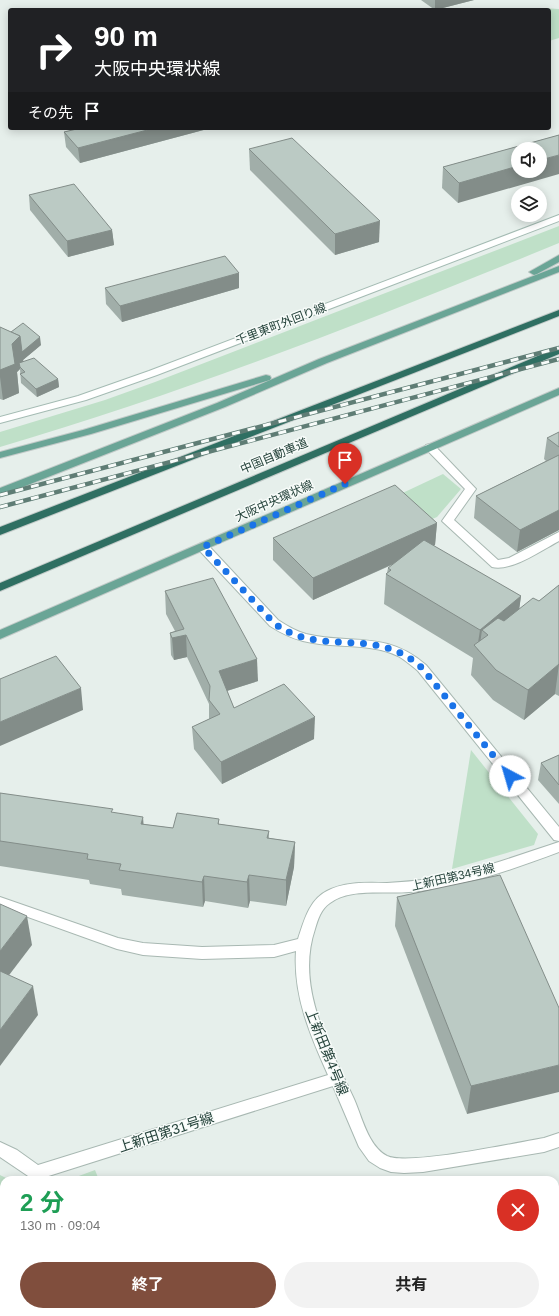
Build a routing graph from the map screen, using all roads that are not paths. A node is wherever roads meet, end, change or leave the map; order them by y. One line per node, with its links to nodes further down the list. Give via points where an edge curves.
1 (559, 218): 9 (street, 千里東町外回り線, via 153,373 82,398)
2 (559, 258): 4 (main road)
3 (559, 269): 4 (main road)
4 (499, 292): 7 (main road)
5 (559, 313): 13 (highway)
6 (559, 350): 16 (highway, 中国自動車道)
7 (323, 361): 11 (main road); 12 (main road, via 221,405)
8 (559, 391): 10 (main road, 大阪中央環状線)
9 (0, 420)
10 (430, 447): 14 (street, via 471,489 448,521 496,564 512,561); 15 (main road, 大阪中央環状線)
11 (3, 455)
12 (0, 492)
13 (0, 531)
14 (559, 536)
15 (203, 547): 17 (main road, 大阪中央環状線); 18 (street, via 283,630 305,638 390,648 412,659)
16 (0, 587)
17 (0, 634)
18 (559, 836)
19 (559, 847): 21 (street, 上新田第34号線, via 431,885 340,890 326,897 318,905)
20 (0, 902): 21 (street, via 118,943 143,949 202,953 274,951)
21 (303, 943): 22 (street, 上新田第4号線, via 302,974 309,1010)
22 (337, 1078): 23 (street, 上新田第4号線, via 364,1144 374,1156 388,1165 423,1165); 24 (street, 上新田第31号線, via 36,1173)
23 (559, 1140)
24 (0, 1149)

